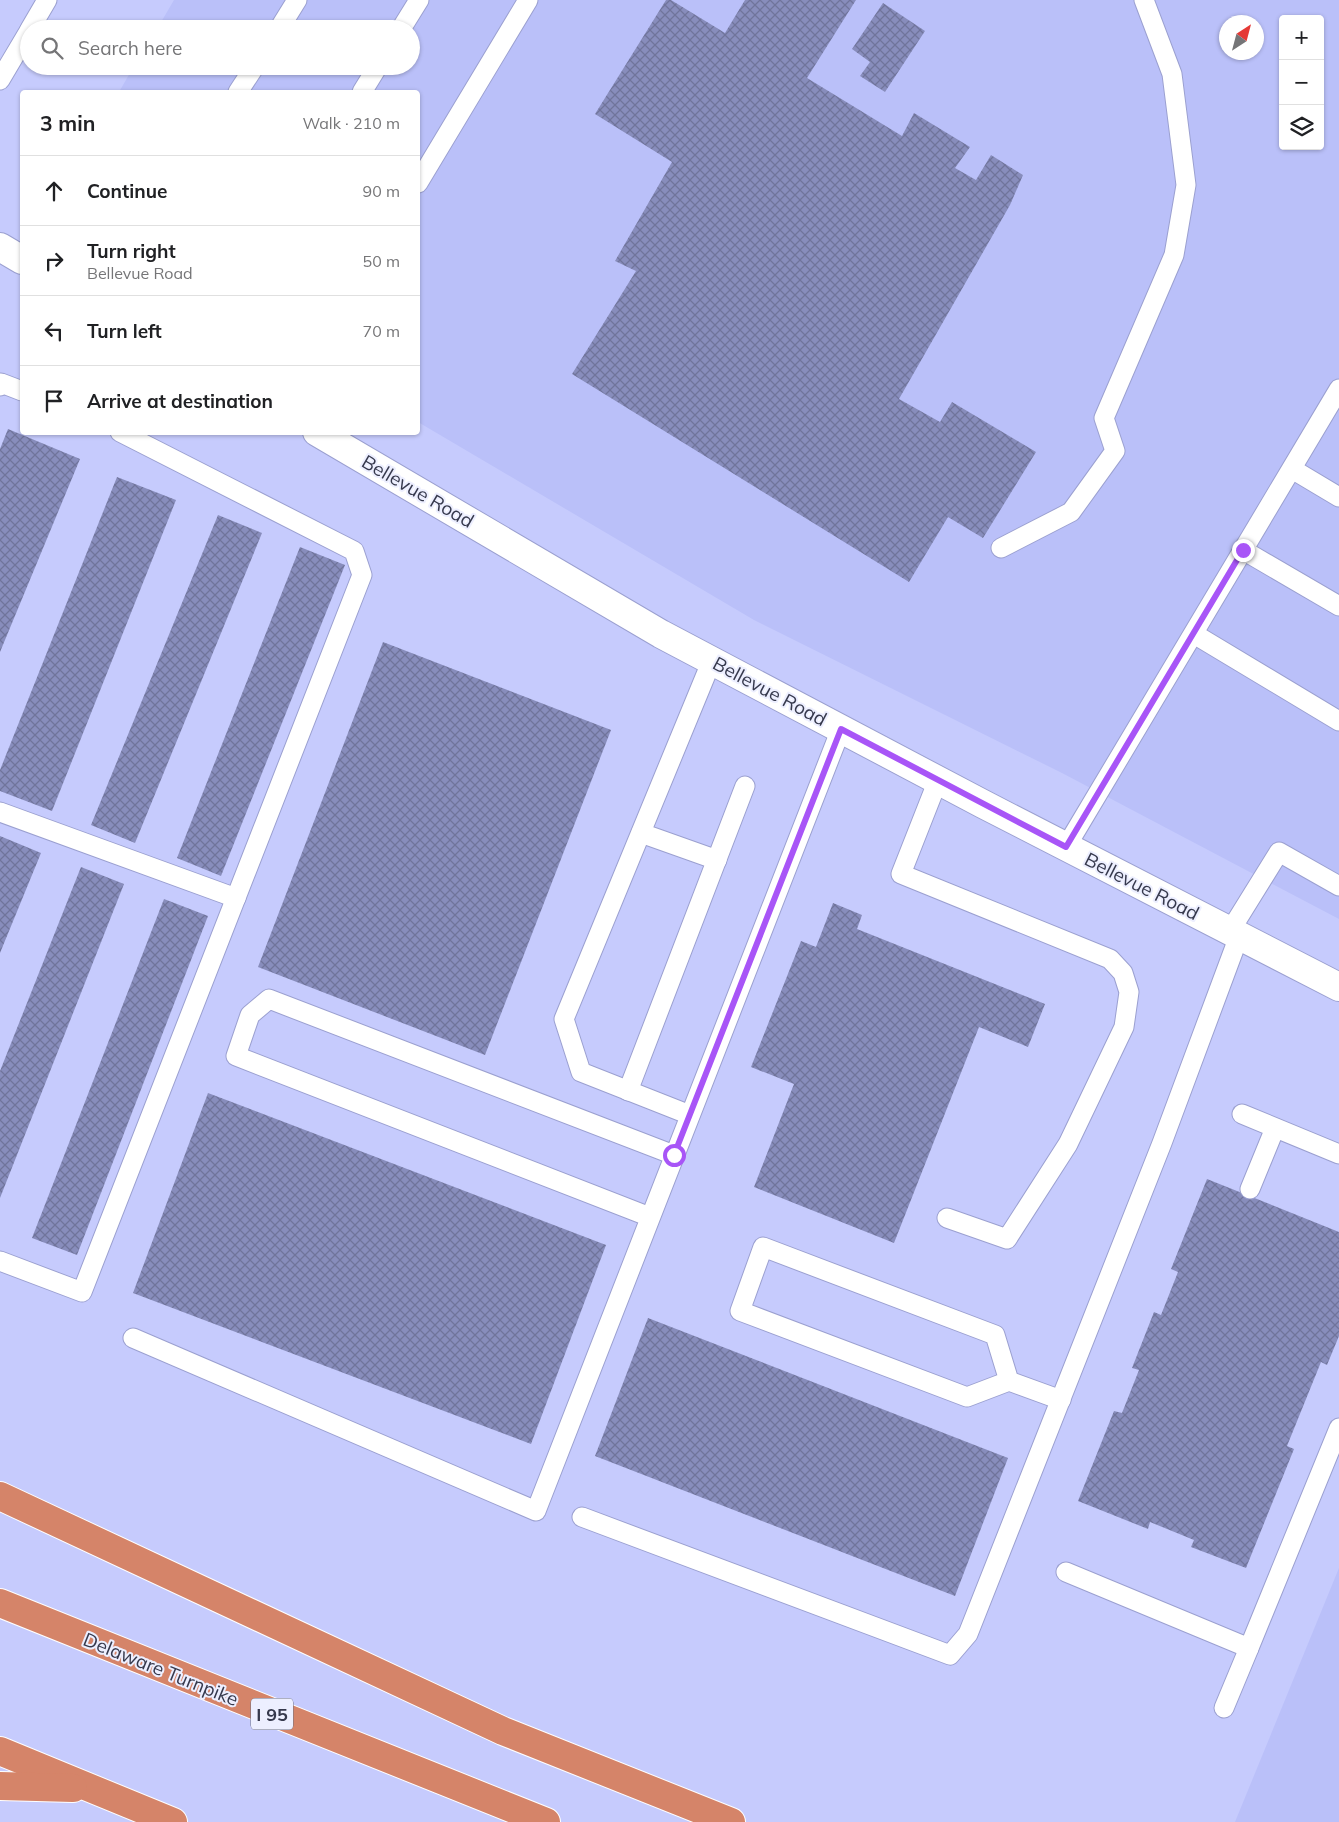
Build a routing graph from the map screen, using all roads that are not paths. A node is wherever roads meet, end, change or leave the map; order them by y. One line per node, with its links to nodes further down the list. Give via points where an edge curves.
1 (47, 0): 6 (lane)
2 (298, 0): 7 (lane)
3 (419, 0): 8 (lane)
4 (528, 0): 15 (lane)
5 (1144, 0): 23 (lane, via 1172,74 1186,185 1174,255 1104,418 1116,451 1071,512)
6 (36, 20)
7 (286, 20)
8 (407, 20)
9 (20, 47): 12 (lane)
10 (251, 75): 13 (lane)
11 (372, 75): 14 (lane)
12 (0, 80)
13 (243, 90)
14 (363, 90)
15 (420, 180)
16 (0, 247): 17 (street)
17 (20, 259)
18 (1339, 391): 21 (lane)
19 (126, 435): 37 (lane, via 354,551 362,575)
20 (322, 435): 27 (street, Bellevue Road, via 661,634)
21 (1292, 469): 22 (lane); 24 (lane)
22 (1339, 497)
23 (1001, 548)
24 (1243, 550): 25 (lane); 26 (lane)
25 (1339, 606)
26 (1194, 634): 28 (lane); 34 (lane)
27 (712, 660): 29 (street, Bellevue Road); 33 (lane)
28 (1339, 721)
29 (841, 729): 30 (street, Bellevue Road); 42 (lane)
30 (938, 780): 34 (street, Bellevue Road); 48 (lane, via 901,874 1110,959 1123,972 1129,992 1124,1027 1068,1144 1007,1239)
31 (746, 786): 35 (lane)
32 (0, 812): 37 (lane)
33 (641, 833): 35 (lane); 40 (lane, via 564,1019 581,1072)
34 (1066, 847): 38 (street, Bellevue Road)
35 (717, 860): 40 (lane)
36 (1339, 886): 38 (lane, via 1279,852)
37 (236, 898): 49 (lane, via 82,1292)
38 (1234, 934): 39 (street, Bellevue Road); 52 (lane, via 1162,1143)
39 (1339, 988)
40 (628, 1091): 42 (lane)
41 (1242, 1114): 43 (lane)
42 (690, 1115): 45 (lane)
43 (1274, 1128): 44 (lane); 46 (lane)
44 (1339, 1154)
45 (674, 1155): 47 (lane); 47 (lane, via 269,999 250,1015 236,1056)
46 (1250, 1189)
47 (650, 1217): 50 (lane, via 536,1510)
48 (947, 1218)
49 (0, 1261)
50 (133, 1338)
51 (1009, 1381): 51 (lane, via 967,1397 740,1311 763,1247 994,1335); 52 (lane)
52 (1061, 1400): 55 (lane, via 968,1634 950,1655)
53 (1339, 1428): 58 (lane)
54 (0, 1496): 65 (highway, via 503,1731)
55 (582, 1517)
56 (1066, 1572): 58 (lane)
57 (0, 1603): 64 (highway, Delaware Turnpike / I 95)
58 (1249, 1648): 59 (lane)
59 (1224, 1708)
60 (0, 1751): 62 (highway)
61 (0, 1786): 62 (highway)
62 (89, 1788): 63 (highway)
63 (173, 1822)
64 (546, 1822)
65 (731, 1822)

